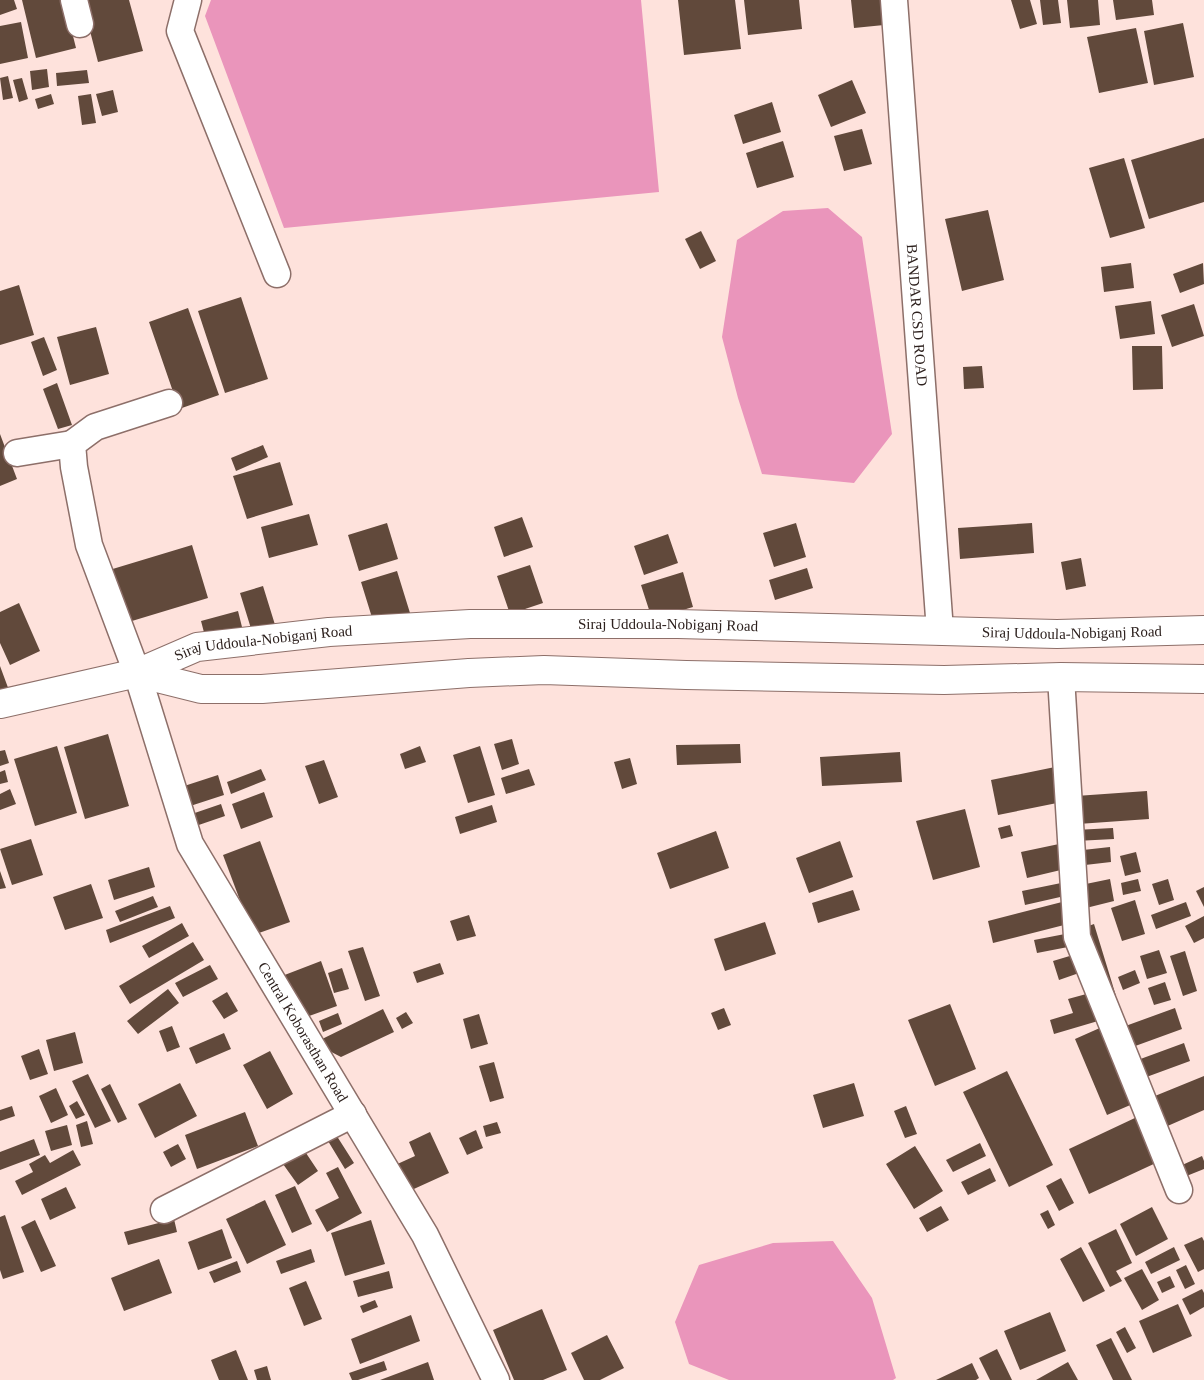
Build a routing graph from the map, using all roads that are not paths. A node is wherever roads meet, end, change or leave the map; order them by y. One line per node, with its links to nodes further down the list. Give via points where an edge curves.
1 (188, 0): 3 (street, via 180,30)
2 (894, 0): 8 (street, BANDAR CSD ROAD)
3 (277, 274)
4 (169, 403): 5 (street, via 95,427)
5 (72, 444): 6 (street); 9 (street, Central Koborasthan Road, via 89,546)
6 (17, 453)
7 (1204, 630): 8 (main road, Siraj Uddoula-Nobiganj Road, via 1057,634)
8 (940, 631): 9 (main road, Siraj Uddoula-Nobiganj Road, via 678,624 470,624 329,632 197,647)
9 (137, 673): 10 (main road, Siraj Uddoula-Nobiganj Road, via 201,690 262,689 544,670 944,680); 12 (main road, Siraj Uddoula-Nobiganj Road); 13 (street, Central Koborasthan Road, via 190,844)
10 (1061, 677): 11 (main road, Siraj Uddoula-Nobiganj Road); 14 (street, via 1077,937)
11 (1204, 679)
12 (0, 704)
13 (353, 1114): 15 (street); 16 (street, Central Koborasthan Road, via 425,1235)
14 (1179, 1190)
15 (164, 1210)
16 (496, 1380)

